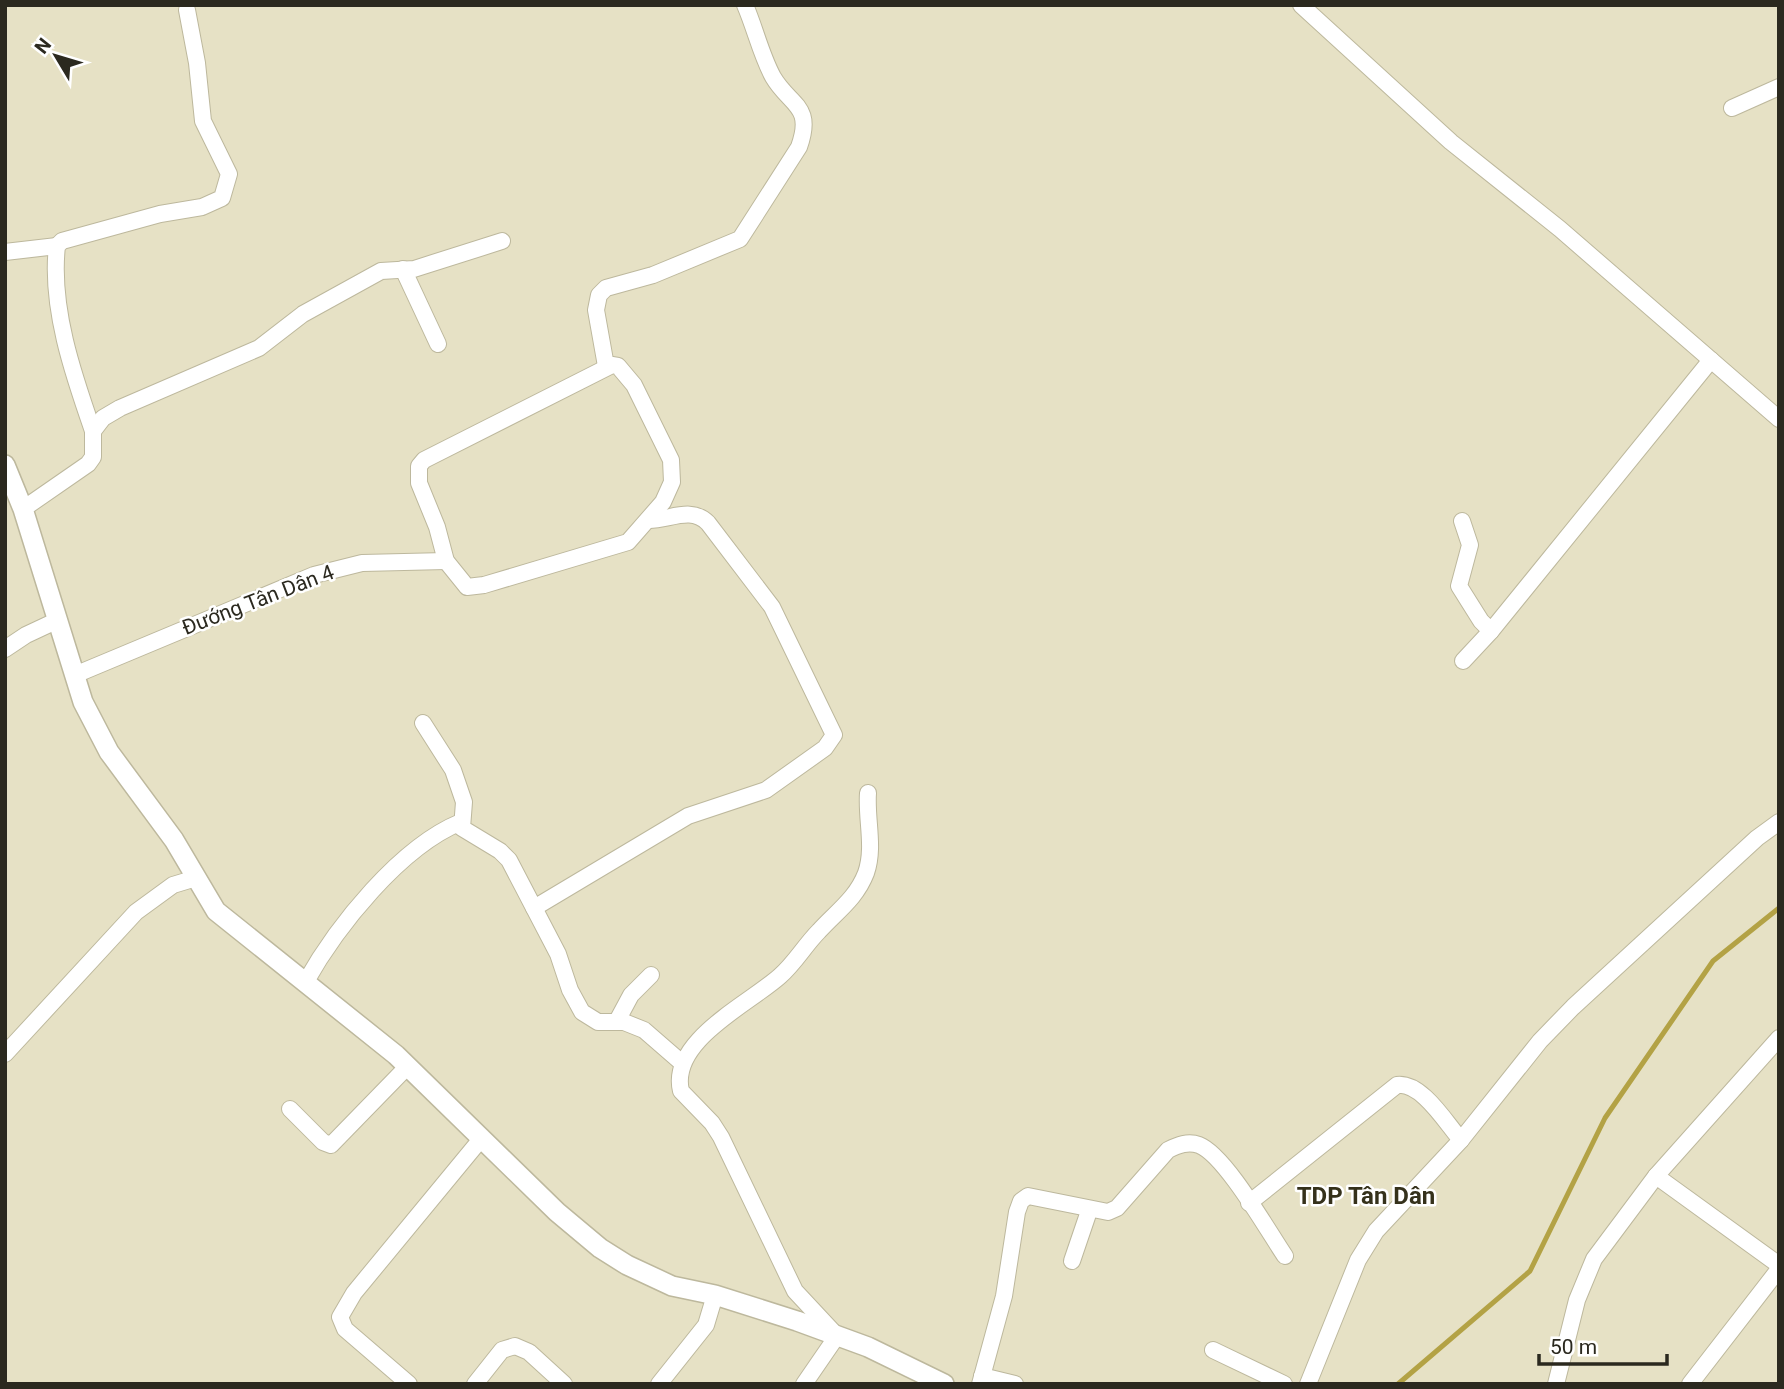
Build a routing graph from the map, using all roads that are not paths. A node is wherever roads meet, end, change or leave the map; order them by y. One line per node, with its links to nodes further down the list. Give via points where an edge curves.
1 (745, 5): 12 (street, via 774,78 800,107 804,133 799,147 740,239 653,275 606,288 599,295 596,310)
2 (1301, 5): 11 (street, via 1451,142)
3 (187, 10): 7 (street, via 202,121 229,174 222,198)
4 (1779, 87): 5 (street)
5 (1732, 107)
6 (502, 241): 9 (street)
7 (57, 246): 8 (street); 14 (street, via 56,275 66,347)
8 (5, 252)
9 (403, 269): 10 (street); 14 (street, via 381,271 354,284 303,314 259,348 120,408)
10 (438, 344)
11 (1711, 360): 13 (street); 21 (street)
12 (606, 366): 17 (street, via 618,366 634,385 673,469 668,494); 19 (street, via 419,466 419,483)
13 (1779, 419)
14 (93, 431): 16 (street, via 93,457 88,464)
15 (5, 465): 16 (street)
16 (23, 509): 20 (street)
17 (649, 520): 19 (street, via 628,542 474,588 467,587); 30 (street, via 692,514 708,523 772,607 834,735 825,748 766,790 688,816)
18 (1462, 522): 21 (street, via 1470,545 1459,586)
19 (446, 561): 24 (street, Đướng Tân Dân 4, via 362,563 314,575)
20 (58, 620): 22 (street); 24 (street)
21 (1491, 631): 23 (street)
22 (5, 649)
23 (1463, 661)
24 (77, 674): 29 (street, via 96,730)
25 (423, 723): 27 (street, via 453,769 464,802)
26 (867, 793): 36 (street, via 868,862 855,895 782,975 723,1017)
27 (461, 822): 30 (street, via 471,835 509,860); 32 (street, via 429,840 372,892 334,935)
28 (1779, 822): 40 (street, via 1573,1007)
29 (196, 878): 32 (street, via 225,919); 35 (street, via 173,886 136,912)
30 (534, 908): 33 (street, via 582,1012 597,1022)
31 (651, 975): 33 (street, via 631,995)
32 (305, 983): 37 (street, via 396,1055)
33 (617, 1021): 36 (street, via 644,1030)
34 (1779, 1038): 41 (street)
35 (5, 1054)
36 (682, 1063): 48 (street, via 681,1091 721,1137 795,1291)
37 (406, 1068): 38 (street, via 331,1144 323,1142); 39 (street)
38 (290, 1109)
39 (481, 1139): 47 (street, via 600,1248 663,1282); 51 (street, via 362,1282 340,1317 345,1329)
40 (1461, 1140): 42 (street, via 1422,1095 1404,1084 1397,1085); 59 (street, via 1364,1248)
41 (1656, 1176): 46 (street); 60 (street, via 1594,1259 1577,1300)
42 (1249, 1203): 43 (street, via 1220,1161 1190,1143 1168,1150 1117,1208); 44 (street)
43 (1089, 1211): 45 (street); 50 (street, via 1031,1195 1021,1201 1004,1296)
44 (1285, 1256)
45 (1072, 1261)
46 (1779, 1267): 61 (street)
47 (715, 1295): 48 (street); 54 (street, via 706,1325)
48 (837, 1336): 55 (street); 56 (street)
49 (1213, 1350): 58 (street)
50 (981, 1380): 57 (street)
51 (409, 1384)
52 (475, 1384): 53 (street, via 502,1350 515,1346 529,1352)
53 (564, 1384)
54 (659, 1384)
55 (804, 1384)
56 (944, 1384)
57 (1015, 1384)
58 (1284, 1384)
59 (1308, 1384)
60 (1556, 1384)
61 (1690, 1384)

